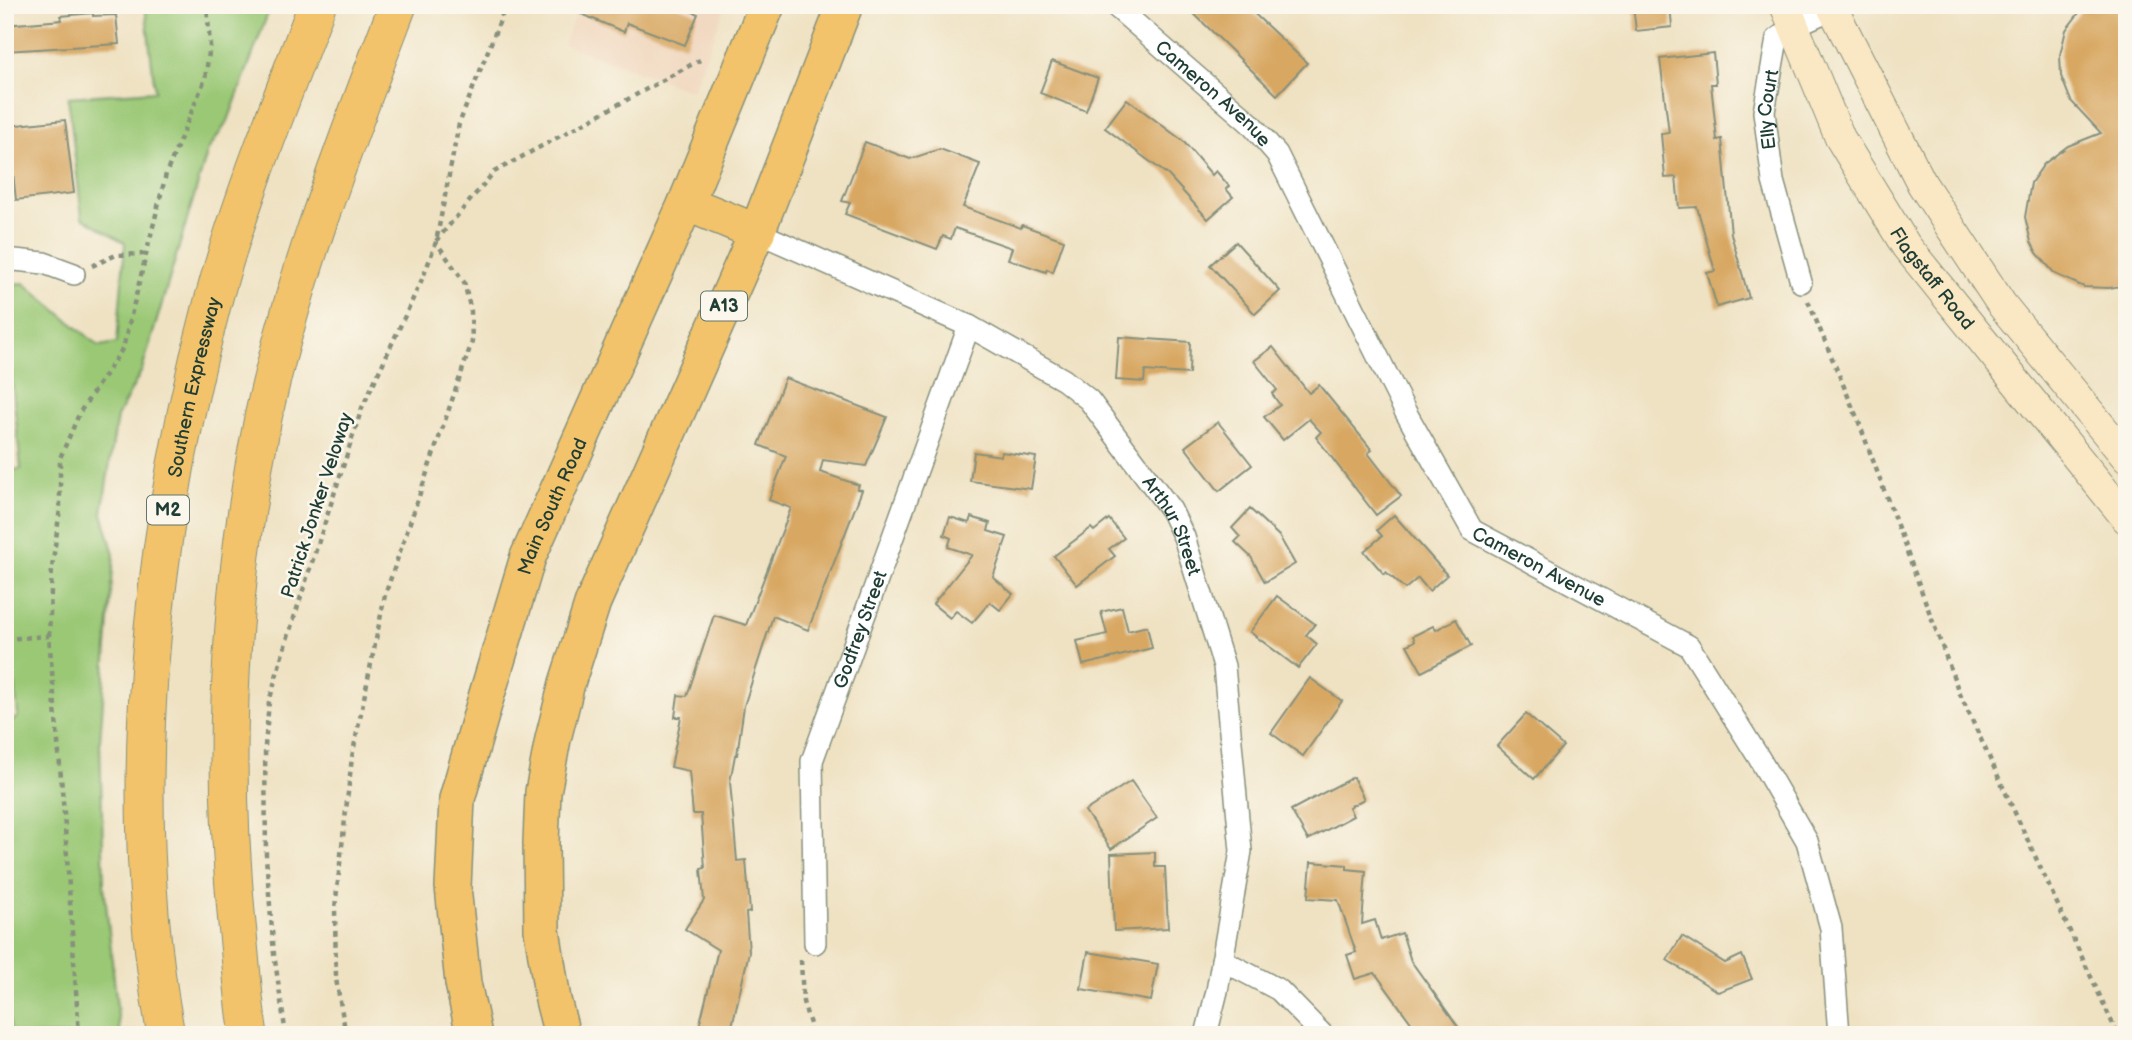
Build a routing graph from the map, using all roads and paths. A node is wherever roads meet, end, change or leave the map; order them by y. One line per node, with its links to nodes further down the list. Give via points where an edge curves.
1 (207, 5): 14 (path, via 210,46 205,79 166,174)
2 (317, 5): 28 (highway, Southern Expressway / M2, via 254,173 212,303 166,518 145,748 147,882)
3 (398, 5): 29 (highway, via 294,300 264,418 246,522 233,625 228,745 232,873)
4 (506, 5): 13 (path, Patrick Jonker Veloway, via 459,124)
5 (767, 5): 11 (highway, Main South Road)
6 (845, 5): 12 (highway, A13)
7 (1114, 5): 37 (street, Cameron Avenue, via 1250,123 1277,154 1405,411 1472,530 1689,646 1807,841 1831,928)
8 (1832, 7): 9 (street, Elly Court); 19 (main road, Flagstaff Road, via 1929,195 2002,305)
9 (1789, 15): 17 (street, Elly Court, via 1777,39 1764,112 1773,181); 20 (main road, Flagstaff Road, via 1840,138 1906,246)
10 (700, 60): 13 (path, via 494,172)
11 (686, 203): 12 (highway); 32 (highway, Main South Road, via 528,557 457,799 453,887 463,983)
12 (757, 232): 18 (street, Arthur Street); 33 (highway, A13, via 593,603 553,739 543,792 542,930)
13 (436, 242): 30 (path, Patrick Jonker Veloway, via 362,408 269,702 267,857); 31 (path, via 464,282 472,342 385,595 352,757 335,908 337,979)
14 (145, 254): 16 (path, via 116,256); 21 (path, via 123,348 80,412 60,458)
15 (5, 259): 16 (street, via 44,263)
16 (74, 274)
17 (1801, 282): 38 (path, via 1858,420 1959,692)
18 (969, 326): 23 (street, Godfrey Street, via 812,761); 24 (street, Arthur Street, via 1064,380 1089,400 1171,510 1184,537 1224,666 1230,719 1241,851)
19 (2127, 458)
20 (2127, 519)
21 (48, 636): 22 (path); 25 (path)
22 (5, 639)
23 (815, 933): 34 (path, via 801,960)
24 (1222, 960): 35 (street, Arthur Street); 36 (street, via 1279,990)
25 (79, 1027): 26 (path); 27 (path)
26 (40, 1035)
27 (79, 1035)
28 (166, 1035)
29 (249, 1035)
30 (286, 1035)
31 (346, 1035)
32 (474, 1035)
33 (562, 1035)
34 (810, 1035)
35 (1206, 1035)
36 (1323, 1035)
37 (1839, 1035)
38 (2118, 1035)

